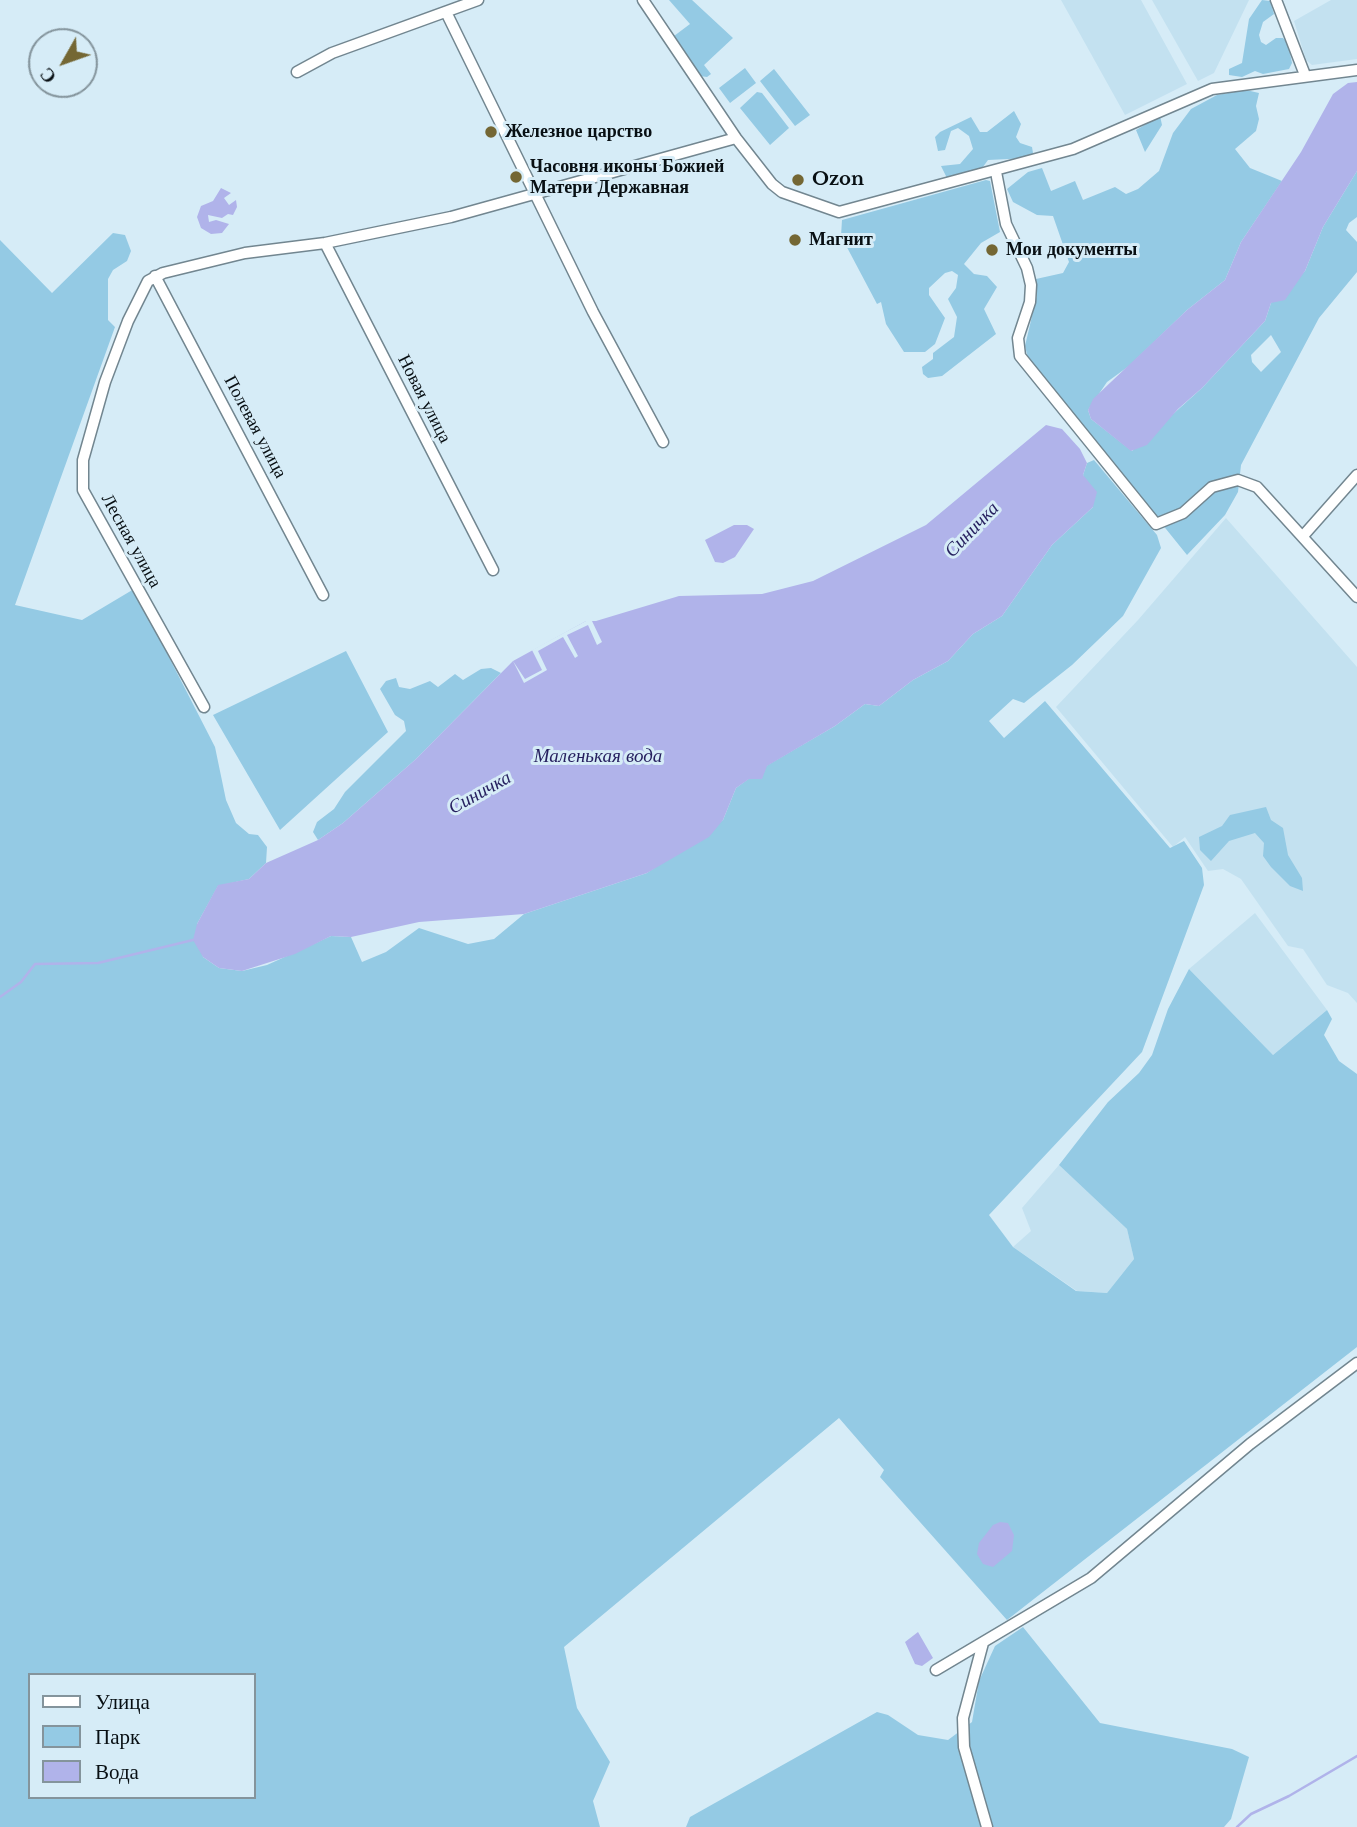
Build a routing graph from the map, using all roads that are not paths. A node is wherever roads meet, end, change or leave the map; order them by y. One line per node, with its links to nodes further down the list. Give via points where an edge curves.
1 (478, 0): 4 (street)
2 (643, 0): 8 (street)
3 (1276, 0): 7 (street)
4 (446, 12): 6 (street, via 332,54); 10 (street)
5 (1357, 70): 7 (street)
6 (297, 72)
7 (1305, 75): 9 (street, via 1195,94 1073,149)
8 (736, 138): 9 (street, via 780,190 839,212); 10 (street)
9 (996, 172): 15 (street, via 1006,224 1031,285 1018,338 1020,356 1156,524 1183,513 1212,487 1238,480 1257,487)
10 (535, 191): 11 (street, via 451,217); 13 (street)
11 (325, 243): 12 (street, via 245,253); 16 (street, Новая улица)
12 (159, 274): 17 (street, Полевая улица); 19 (street, Лесная улица, via 148,281 105,382 83,460 83,490)
13 (663, 442)
14 (1357, 475): 15 (street)
15 (1303, 536): 18 (street)
16 (493, 570)
17 (323, 595)
18 (1357, 597)
19 (204, 707)
20 (1357, 1363): 21 (street, via 1250,1444 1091,1578)
21 (983, 1643): 22 (street); 23 (street, via 962,1718 964,1747)
22 (936, 1670)
23 (987, 1827)

